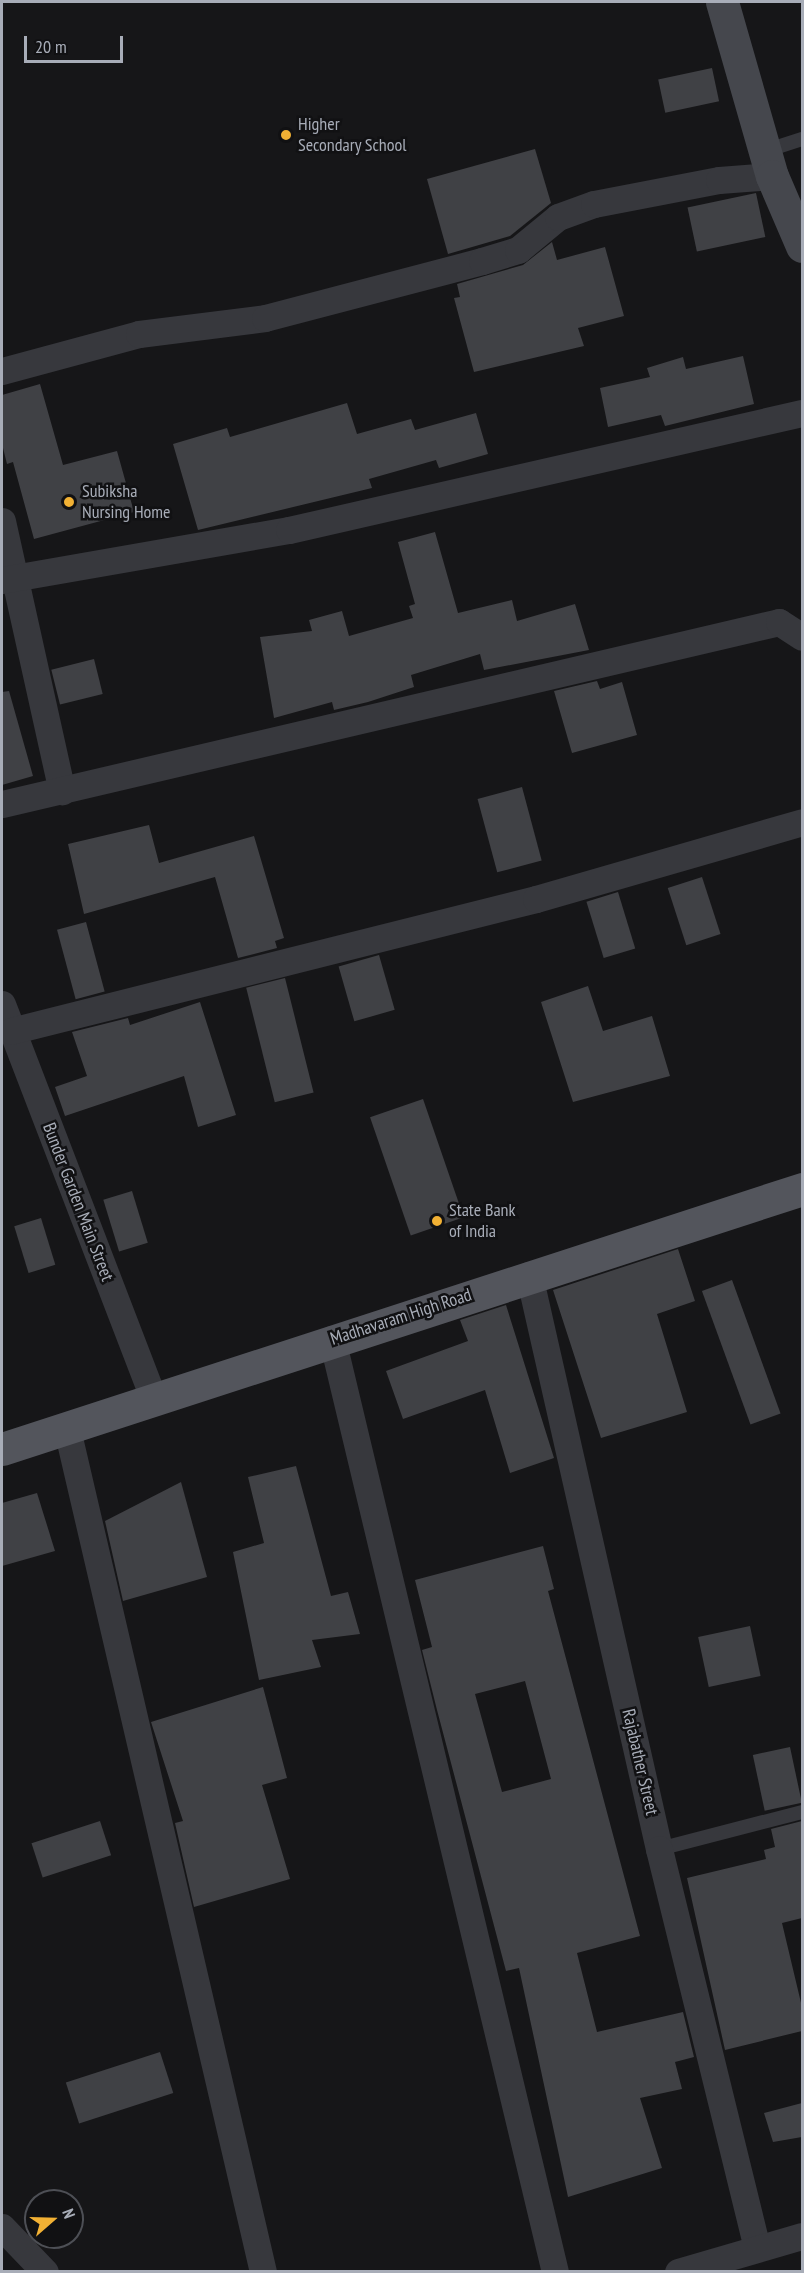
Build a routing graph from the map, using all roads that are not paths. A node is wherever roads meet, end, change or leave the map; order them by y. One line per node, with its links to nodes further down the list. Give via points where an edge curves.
1 (722, 2): 3 (street)
2 (802, 139): 3 (lane)
3 (768, 164): 4 (street); 5 (street, via 719,180 594,204 558,217 518,250 491,258 265,318 139,334)
4 (802, 246)
5 (2, 370)
6 (802, 412): 8 (street, via 289,531)
7 (2, 521): 8 (street)
8 (8, 579): 10 (street)
9 (802, 637): 10 (street, via 779,622)
10 (62, 791): 11 (street)
11 (2, 804)
12 (802, 822): 14 (street, via 513,905)
13 (2, 1004): 14 (street, Bunder Garden Main Street)
14 (11, 1031): 18 (street, Bunder Garden Main Street)
15 (802, 1189): 16 (main road, Madhavaram High Road)
16 (529, 1275): 17 (main road, Madhavaram High Road); 22 (street, Rajabather Street)
17 (332, 1339): 18 (main road, Madhavaram High Road); 29 (street)
18 (154, 1401): 19 (main road, Madhavaram High Road)
19 (67, 1429): 20 (main road, Madhavaram High Road); 28 (street)
20 (2, 1449)
21 (802, 1812): 22 (lane)
22 (659, 1849): 25 (street, Rajabather Street)
23 (2, 2227): 27 (street)
24 (802, 2236): 25 (street)
25 (757, 2247): 26 (street)
26 (694, 2269)
27 (45, 2271)
28 (263, 2271)
29 (555, 2271)

